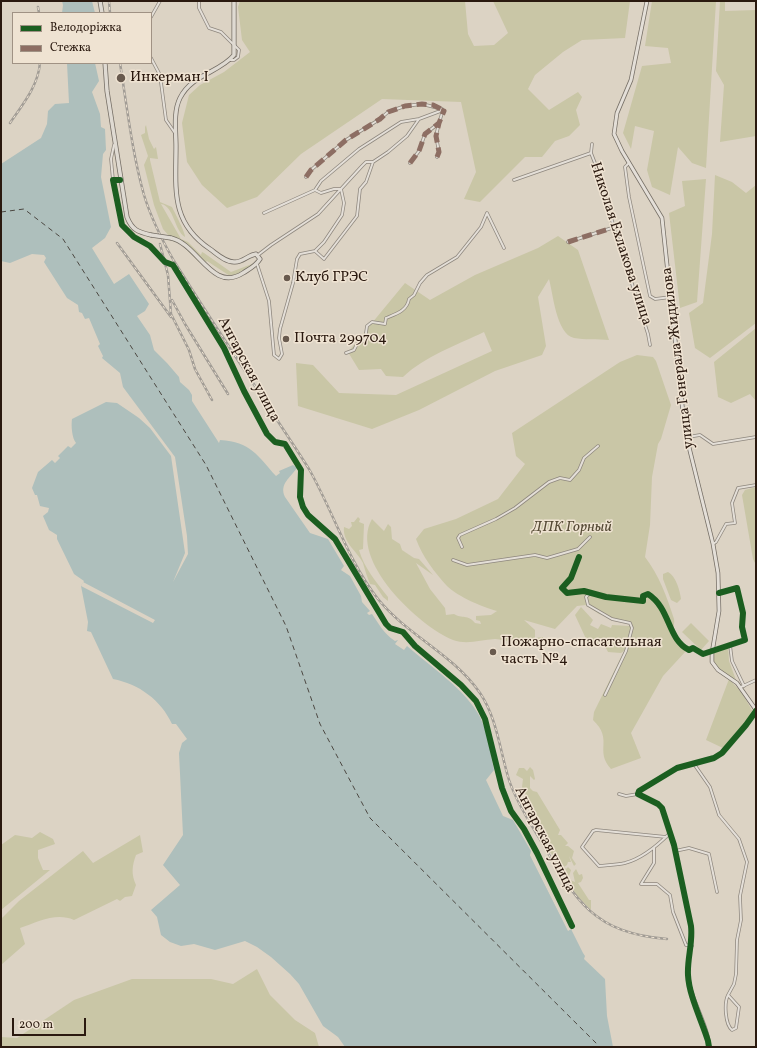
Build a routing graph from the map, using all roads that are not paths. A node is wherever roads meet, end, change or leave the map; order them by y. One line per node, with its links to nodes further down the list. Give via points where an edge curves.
1 (100, 1): 6 (main road)
2 (160, 1): 7 (street)
3 (199, 1): 8 (street, via 199,8 209,28 221,32)
4 (234, 1): 8 (main road)
5 (647, 1): 21 (main road, улица Генерала Жидилова, via 631,80 615,124 614,134)
6 (102, 12)
7 (152, 15)
8 (235, 44): 14 (main road, via 234,55 196,80 183,93 177,106)
9 (152, 60): 14 (street, via 160,75 166,120)
10 (105, 64): 16 (main road)
11 (442, 110): 12 (street); 13 (street); 22 (street, via 433,105 422,104 388,112 380,120 339,145)
12 (419, 119): 19 (street, via 407,136); 27 (street, via 401,122 359,148)
13 (439, 123): 18 (street, via 436,136 439,152); 20 (street, via 425,134 420,151)
14 (176, 135): 33 (main road, via 175,187 185,224 206,246 228,261 235,262)
15 (592, 144): 17 (street, Николая Ехлакова улица)
16 (114, 145): 23 (street, Ангарская улица, via 111,159); 24 (main road)
17 (591, 153): 25 (street); 29 (street, Николая Ехлакова улица)
18 (437, 157)
19 (373, 162): 26 (street, via 366,162); 32 (street, via 366,182 360,190 357,216 324,259)
20 (410, 163)
21 (629, 163): 35 (main road, улица Генерала Жидилова, via 662,218); 35 (street, via 626,168 630,197 650,296)
22 (306, 177)
23 (113, 180): 24 (street); 64 (street, Ангарская улица, via 122,225 134,237 148,244 165,262 172,265 224,348 268,434 275,442 288,447 301,470 300,497 308,515 335,539 386,624 403,632 476,701 484,719 511,812 537,853)
24 (120, 180): 34 (main road, bridge, via 130,224 138,232 171,238 187,245 219,276 233,278)
25 (514, 180)
26 (341, 188): 27 (street, via 321,193); 32 (street, via 344,202 342,215 324,242); 33 (street, via 318,214)
27 (315, 190): 28 (street)
28 (264, 213)
29 (615, 227): 30 (street); 36 (street, Николая Ехлакова улица)
30 (568, 242)
31 (504, 248): 37 (street, via 487,213 481,227 453,261 427,275 403,311 386,318 384,324 372,322 367,326 365,340 357,344 354,350)
32 (315, 250): 34 (street, via 300,254 297,259 280,330 282,354 279,359 274,356 269,301)
33 (258, 255): 34 (main road, via 260,260)
34 (257, 264)
35 (672, 297): 38 (main road, улица Генерала Жидилова)
36 (650, 345)
37 (346, 353)
38 (687, 437): 39 (street, via 700,435 713,444); 43 (main road, улица Генерала Жидилова)
39 (756, 437)
40 (598, 446): 44 (street, via 584,458 579,470 570,480 560,478 549,482 515,508 460,535 458,538)
41 (756, 486): 43 (street, via 738,488 732,503 736,522 726,524)
42 (590, 537): 46 (street, via 578,549 546,558 535,555 467,565)
43 (713, 544): 47 (main road, улица Генерала Жидилова)
44 (462, 547)
45 (579, 557): 48 (street, via 572,576 562,588 567,593 584,591)
46 (453, 560)
47 (719, 593): 49 (street, via 737,588 743,613 742,627 745,640); 50 (main road, улица Генерала Жидилова, via 719,611)
48 (596, 594): 50 (street, via 643,601 643,596 648,594 661,605 682,646 689,650 693,648 703,654); 53 (street, via 589,594 586,597 588,605 612,619 630,623 632,628 626,651)
49 (730, 645): 50 (street); 52 (street, via 732,661)
50 (712, 651): 52 (main road, улица Генерала Жидилова, via 714,666)
51 (756, 680): 52 (street)
52 (742, 686): 54 (main road, улица Генерала Жидилова)
53 (605, 695)
54 (755, 705): 55 (main road, улица Генерала Жидилова)
55 (756, 711): 56 (street, via 722,753)
56 (694, 764): 58 (street, via 678,768); 66 (street, via 710,788 719,815 739,839 747,862 740,896 741,920 737,940 736,974)
57 (619, 794): 58 (street)
58 (638, 794): 59 (street, via 662,808)
59 (670, 833): 60 (street); 62 (street)
60 (666, 837): 61 (street); 61 (street, via 594,830 582,847 599,866 626,862)
61 (654, 848): 65 (street, via 654,863 641,884 657,884 670,895 682,938 686,945)
62 (675, 851): 63 (street, via 689,848 709,854); 65 (street, via 692,926)
63 (717, 892)
64 (572, 926)
65 (692, 946): 67 (street, via 688,979)
66 (728, 995): 66 (street, via 739,1008 736,1028 732,1030 728,1025)
67 (709, 1047)

